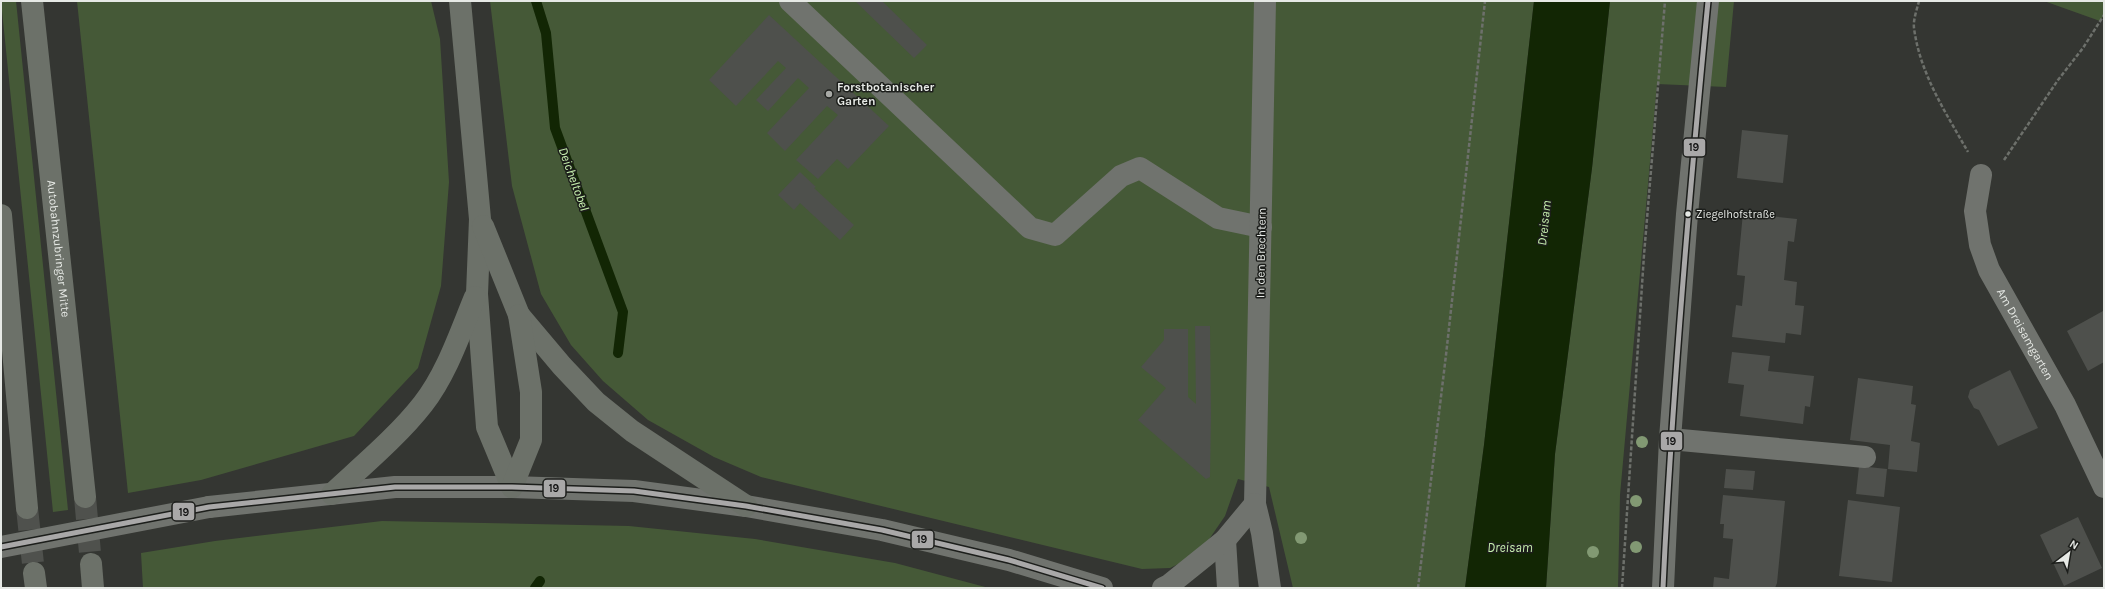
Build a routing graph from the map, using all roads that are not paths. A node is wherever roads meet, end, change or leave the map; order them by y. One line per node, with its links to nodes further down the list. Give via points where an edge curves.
1 (32, 1): 17 (highway, Autobahnzubringer Mitte)
2 (460, 1): 8 (highway)
3 (790, 1): 9 (street, via 1030,228 1055,235 1121,176 1140,168 1218,218)
4 (1265, 1): 9 (street, In den Brechtern)
5 (1708, 1): 12 (street, via 1687,214)
6 (1981, 175): 14 (street, Am Dreisamgarten, via 1975,211 1980,246 1989,270 2065,405)
7 (1, 215): 20 (highway)
8 (480, 219): 10 (highway); 11 (highway)
9 (1261, 227): 18 (street, In den Brechtern)
10 (477, 294): 15 (highway, via 486,427); 16 (highway, via 444,369 423,404)
11 (520, 315): 15 (highway, via 530,392 530,440); 19 (highway, via 596,402 632,431)
12 (1670, 439): 13 (street); 29 (street)
13 (1865, 457)
14 (2104, 487)
15 (512, 488): 16 (street, via 395,487); 19 (street, via 634,491)
16 (332, 494): 22 (street, bridge, via 209,508)
17 (85, 497)
18 (1255, 504): 21 (street); 28 (street, In den Brechtern)
19 (746, 506): 25 (street, via 882,530 1009,560)
20 (27, 508)
21 (1225, 540): 26 (street); 27 (street)
22 (1, 548)
23 (91, 564): 24 (highway)
24 (93, 588)
25 (1102, 588)
26 (1163, 588)
27 (1228, 588)
28 (1270, 588)
29 (1663, 588)

